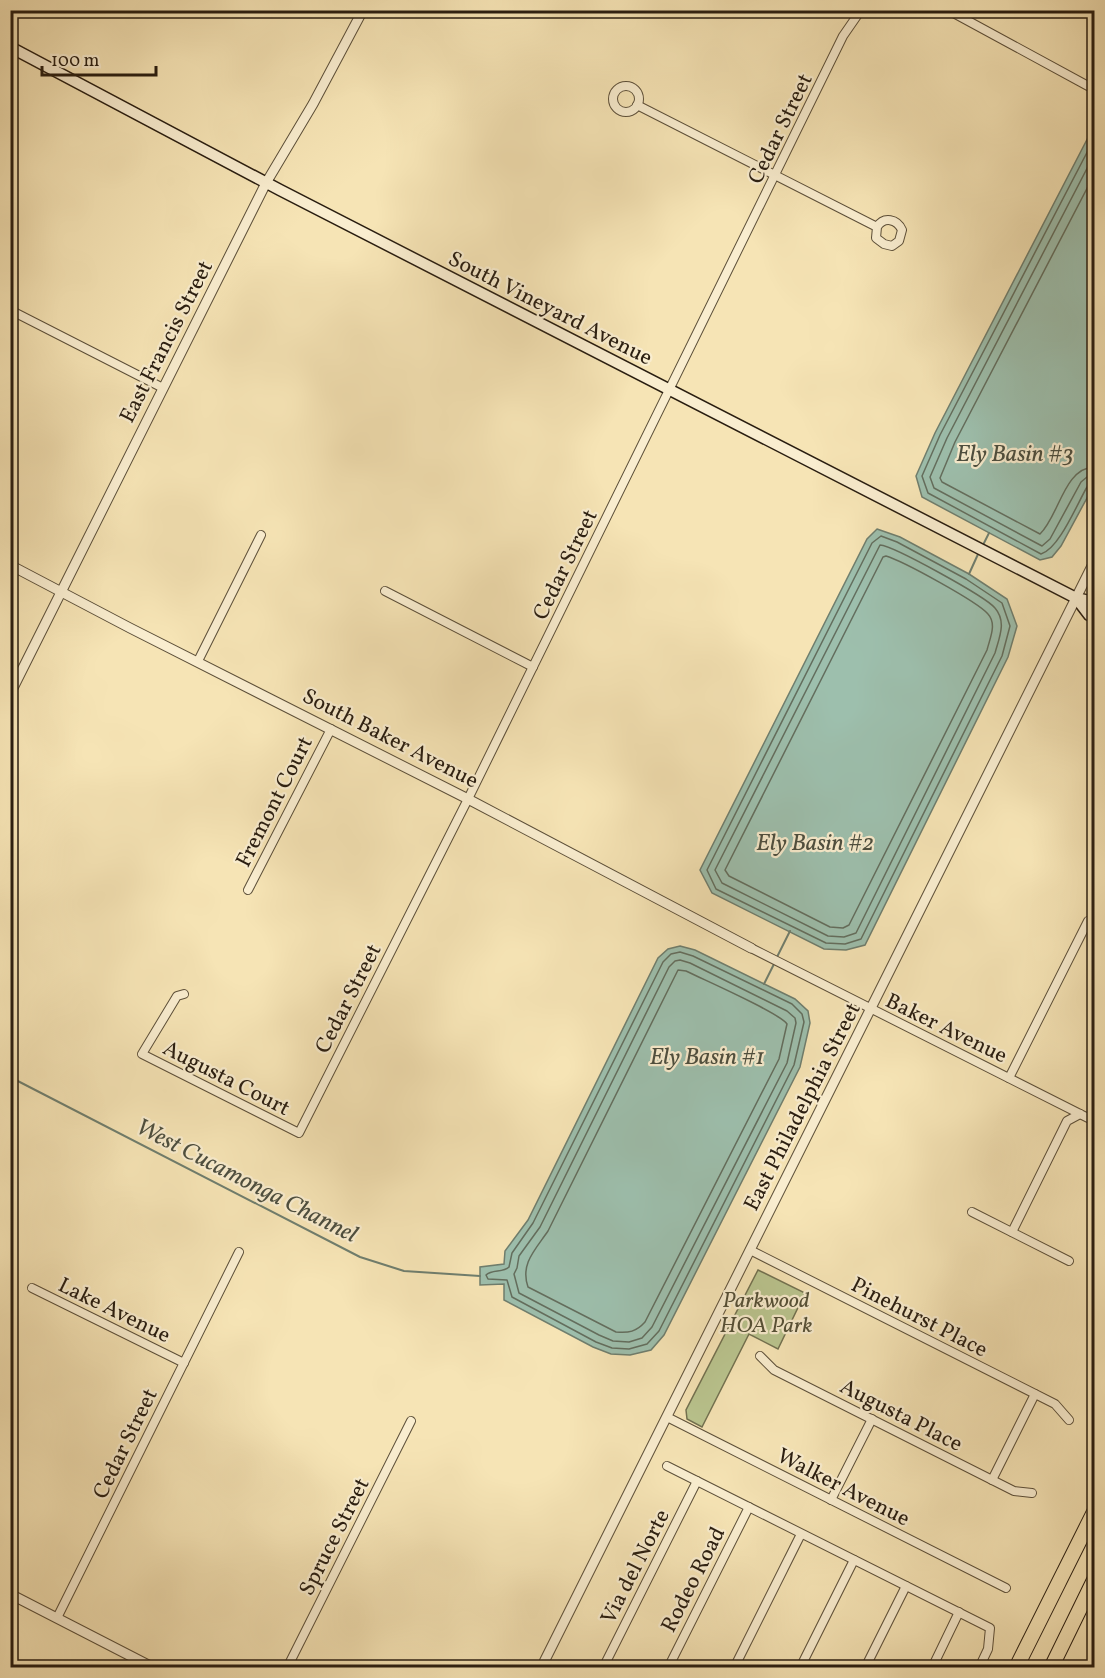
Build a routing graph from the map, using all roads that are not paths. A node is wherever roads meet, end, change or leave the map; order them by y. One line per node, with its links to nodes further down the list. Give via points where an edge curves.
1 (363, 10): 8 (street, East Francis Street)
2 (861, 10): 7 (street, Cedar Street, via 843,36)
3 (948, 10): 5 (street)
4 (10, 47): 8 (main road, South Vineyard Avenue)
5 (1088, 86)
6 (637, 105): 7 (street)
7 (776, 174): 9 (street); 12 (street, Cedar Street)
8 (266, 183): 11 (street, East Francis Street); 12 (main road, South Vineyard Avenue)
9 (877, 227)
10 (10, 310): 11 (street)
11 (163, 388): 16 (street, East Francis Street)
12 (671, 389): 18 (main road, South Vineyard Avenue); 22 (street, Cedar Street)
13 (261, 535): 21 (street)
14 (1095, 562): 18 (street, East Philadelphia Street)
15 (10, 565): 16 (street, South Baker Avenue)
16 (61, 591): 21 (street, South Baker Avenue); 23 (street, East Francis Street)
17 (385, 591): 22 (street)
18 (1076, 598): 19 (main road, South Vineyard Avenue); 20 (main road, South Vineyard Avenue); 30 (street, East Philadelphia Street)
19 (1095, 602)
20 (1095, 618)
21 (198, 661): 24 (street, South Baker Avenue)
22 (533, 667): 25 (street, Cedar Street)
23 (10, 694)
24 (331, 729): 25 (street, South Baker Avenue); 26 (street, Fremont Court)
25 (468, 799): 28 (street, South Baker Avenue); 34 (street, Cedar Street)
26 (248, 890)
27 (1088, 921): 31 (street)
28 (751, 948): 30 (street, Baker Avenue)
29 (184, 994): 34 (street, Augusta Court, via 177,996 142,1054)
30 (871, 1009): 31 (street, Baker Avenue); 37 (street, East Philadelphia Street)
31 (1009, 1078): 32 (street, Baker Avenue)
32 (1080, 1114): 33 (street, Baker Avenue); 36 (street, via 1067,1121)
33 (1095, 1121)
34 (299, 1133)
35 (972, 1212): 36 (street)
36 (1012, 1232): 39 (street)
37 (750, 1250): 43 (street, Pinehurst Place); 44 (street, East Philadelphia Street)
38 (239, 1252): 42 (street, Cedar Street)
39 (1069, 1261)
40 (32, 1288): 42 (street, Lake Avenue)
41 (760, 1356): 45 (street, Augusta Place, via 774,1370)
42 (184, 1363): 62 (street, Cedar Street)
43 (1035, 1394): 46 (street, Pinehurst Place, via 1054,1404); 49 (street)
44 (667, 1417): 52 (street, Walker Avenue); 65 (street, East Philadelphia Street)
45 (872, 1419): 49 (street, Augusta Place); 52 (street)
46 (1070, 1420)
47 (411, 1421): 64 (street, Spruce Street)
48 (667, 1466): 50 (street)
49 (992, 1480): 51 (street, Augusta Place, via 1014,1491)
50 (697, 1481): 53 (street); 66 (street, Via del Norte)
51 (1032, 1493)
52 (831, 1500): 59 (street, Walker Avenue)
53 (749, 1507): 55 (street); 67 (street, Rodeo Road)
54 (1095, 1512): 73 (highway)
55 (801, 1534): 56 (street); 68 (street)
56 (854, 1560): 58 (street); 69 (street)
57 (1095, 1580): 74 (highway)
58 (906, 1586): 61 (street); 70 (street)
59 (1006, 1588)
60 (10, 1594): 62 (street)
61 (959, 1612): 71 (street); 72 (street, via 990,1628 988,1649)
62 (57, 1617): 63 (street)
63 (154, 1668)
64 (287, 1668)
65 (541, 1668)
66 (603, 1668)
67 (668, 1668)
68 (734, 1668)
69 (800, 1668)
70 (865, 1668)
71 (932, 1668)
72 (979, 1668)
73 (1016, 1668)
74 (1051, 1668)

